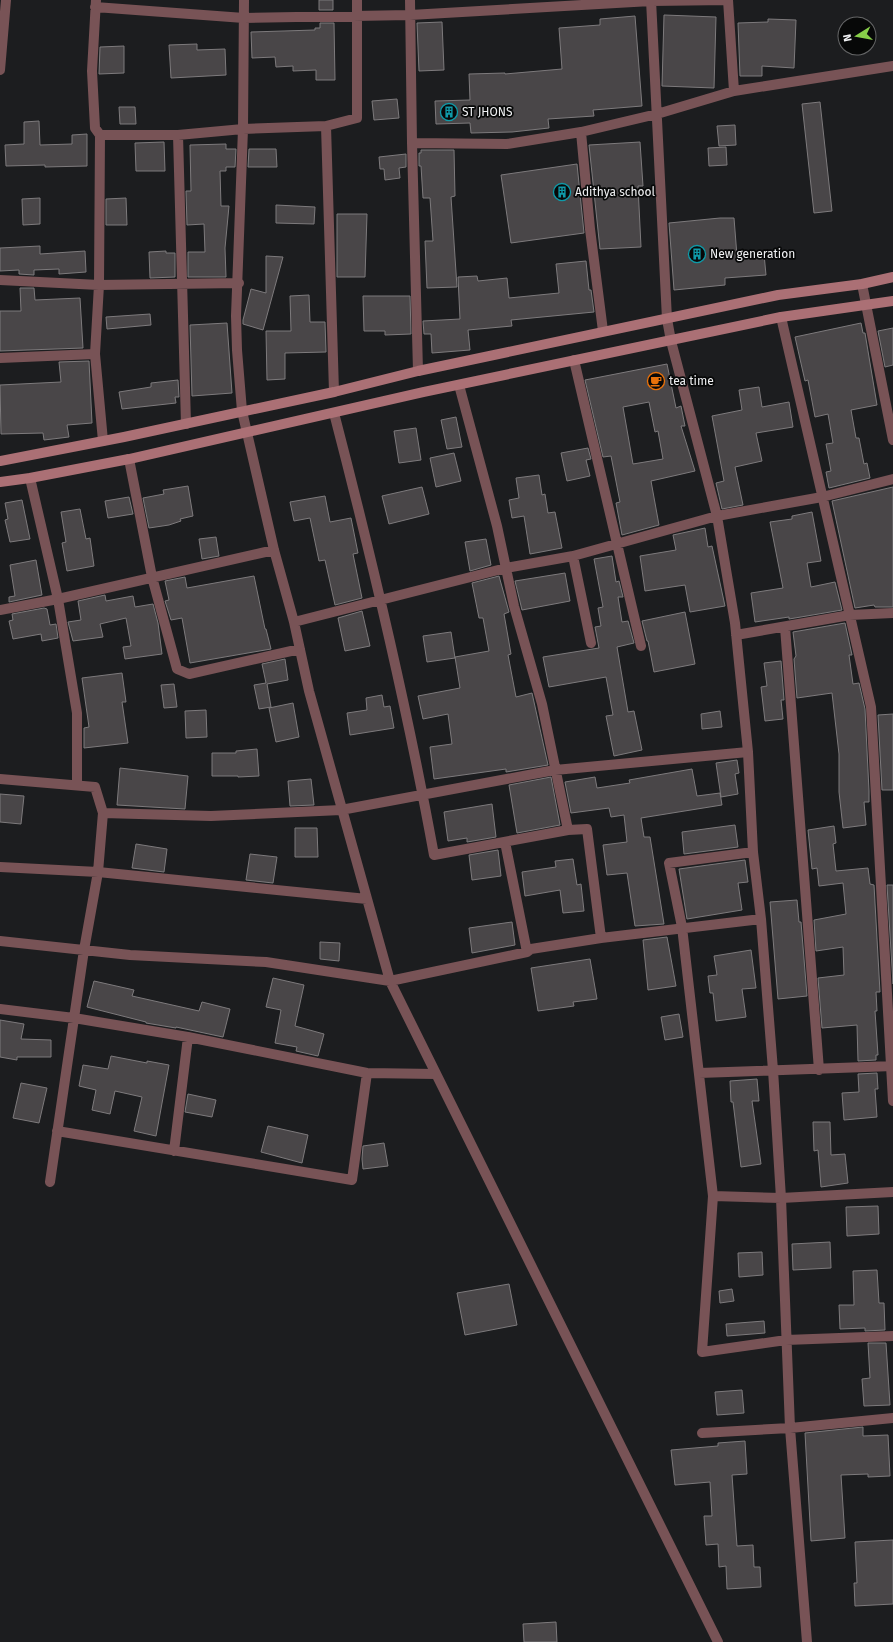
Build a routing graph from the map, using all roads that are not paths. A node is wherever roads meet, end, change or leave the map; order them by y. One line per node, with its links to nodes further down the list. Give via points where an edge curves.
1 (6, 0): 12 (street)
2 (244, 0): 10 (street)
3 (357, 0): 8 (street)
4 (410, 0): 9 (street)
5 (728, 0): 6 (street); 13 (street)
6 (651, 1): 9 (street); 14 (street)
7 (96, 3): 10 (street); 18 (street, via 92,71 96,128)
8 (358, 15): 9 (street); 10 (street); 15 (street, via 357,118)
9 (410, 15): 20 (street)
10 (244, 18): 16 (street)
11 (893, 66): 13 (street)
12 (0, 70)
13 (734, 91): 14 (street)
14 (657, 114): 17 (street); 30 (street)
15 (326, 126): 16 (street); 38 (street)
16 (243, 129): 19 (street); 23 (street)
17 (581, 132): 20 (street, via 507,144); 31 (street)
18 (100, 135): 19 (street); 25 (street)
19 (178, 135): 26 (street)
20 (412, 143): 36 (street)
21 (893, 277): 24 (main road)
22 (0, 280): 25 (street)
23 (239, 283): 26 (street); 39 (street, via 237,350)
24 (862, 284): 28 (street); 30 (main road, via 778,295)
25 (99, 285): 26 (street); 33 (street)
26 (182, 285): 41 (street)
27 (893, 301): 28 (main road)
28 (866, 306): 29 (main road); 43 (street)
29 (781, 317): 32 (main road); 50 (street)
30 (667, 319): 31 (main road); 32 (street)
31 (603, 331): 36 (main road)
32 (671, 341): 35 (main road); 51 (street)
33 (95, 354): 34 (street); 44 (street)
34 (0, 358)
35 (574, 360): 37 (main road); 52 (street)
36 (418, 371): 38 (main road)
37 (459, 385): 40 (main road); 55 (street)
38 (334, 392): 39 (main road)
39 (242, 411): 41 (main road); 42 (street)
40 (334, 413): 42 (main road); 58 (street)
41 (186, 424): 44 (main road)
42 (246, 433): 45 (main road); 53 (street)
43 (893, 440)
44 (103, 441): 46 (main road)
45 (129, 459): 47 (main road); 56 (street)
46 (0, 460)
47 (30, 478): 49 (main road); 57 (street)
48 (893, 479): 50 (street)
49 (0, 482)
50 (822, 497): 51 (street); 61 (street)
51 (717, 516): 52 (street); 64 (street)
52 (618, 543): 54 (street); 66 (street)
53 (274, 550): 56 (street); 62 (street)
54 (573, 556): 55 (street); 65 (street)
55 (506, 568): 58 (street); 69 (street, via 542,704)
56 (152, 577): 57 (street); 67 (street, via 177,669 190,674)
57 (58, 600): 59 (street); 71 (street, via 77,713)
58 (380, 600): 62 (street); 72 (street)
59 (0, 610)
60 (893, 613): 61 (street)
61 (850, 615): 63 (street); 91 (street, via 871,707)
62 (294, 622): 67 (street)
63 (785, 627): 64 (street); 93 (street)
64 (736, 635): 68 (street)
65 (591, 643)
66 (642, 646)
67 (300, 649): 73 (street)
68 (748, 752): 69 (street); 77 (street)
69 (555, 770): 72 (street); 75 (street)
70 (0, 779): 71 (street)
71 (77, 785): 74 (street, via 95,787)
72 (423, 795): 73 (street); 76 (street, via 434,855)
73 (341, 810): 74 (street, via 211,816); 80 (street)
74 (103, 813): 79 (street)
75 (568, 830): 76 (street); 83 (street, via 587,828)
76 (505, 842): 86 (street)
77 (753, 852): 81 (street); 82 (street, via 669,863)
78 (0, 867): 79 (street)
79 (98, 872): 80 (street); 85 (street)
80 (367, 899): 87 (street)
81 (761, 918): 82 (street); 92 (street)
82 (682, 927): 83 (street); 95 (street)
83 (601, 938): 86 (street, via 530,949)
84 (0, 941): 85 (street)
85 (84, 950): 87 (street, via 266,962); 89 (street)
86 (527, 952): 87 (street)
87 (390, 981): 96 (street)
88 (0, 1009): 89 (street)
89 (74, 1018): 90 (street); 98 (street)
90 (188, 1037): 94 (street); 99 (street)
91 (893, 1066): 93 (street); 97 (street)
92 (773, 1070): 93 (street); 95 (street); 103 (street)
93 (819, 1070)
94 (367, 1073): 96 (street); 99 (street, via 352,1180)
95 (699, 1073): 102 (street)
96 (436, 1074): 109 (street)
97 (893, 1101)
98 (57, 1131): 99 (street); 100 (street)
99 (174, 1151)
100 (50, 1182)
101 (893, 1192): 103 (street)
102 (713, 1196): 103 (street); 105 (street, via 702,1352)
103 (781, 1198): 105 (street)
104 (893, 1336): 105 (street)
105 (786, 1340): 107 (street)
106 (893, 1418): 107 (street)
107 (790, 1428): 108 (street); 110 (street)
108 (702, 1433)
109 (718, 1642)
110 (807, 1642)

